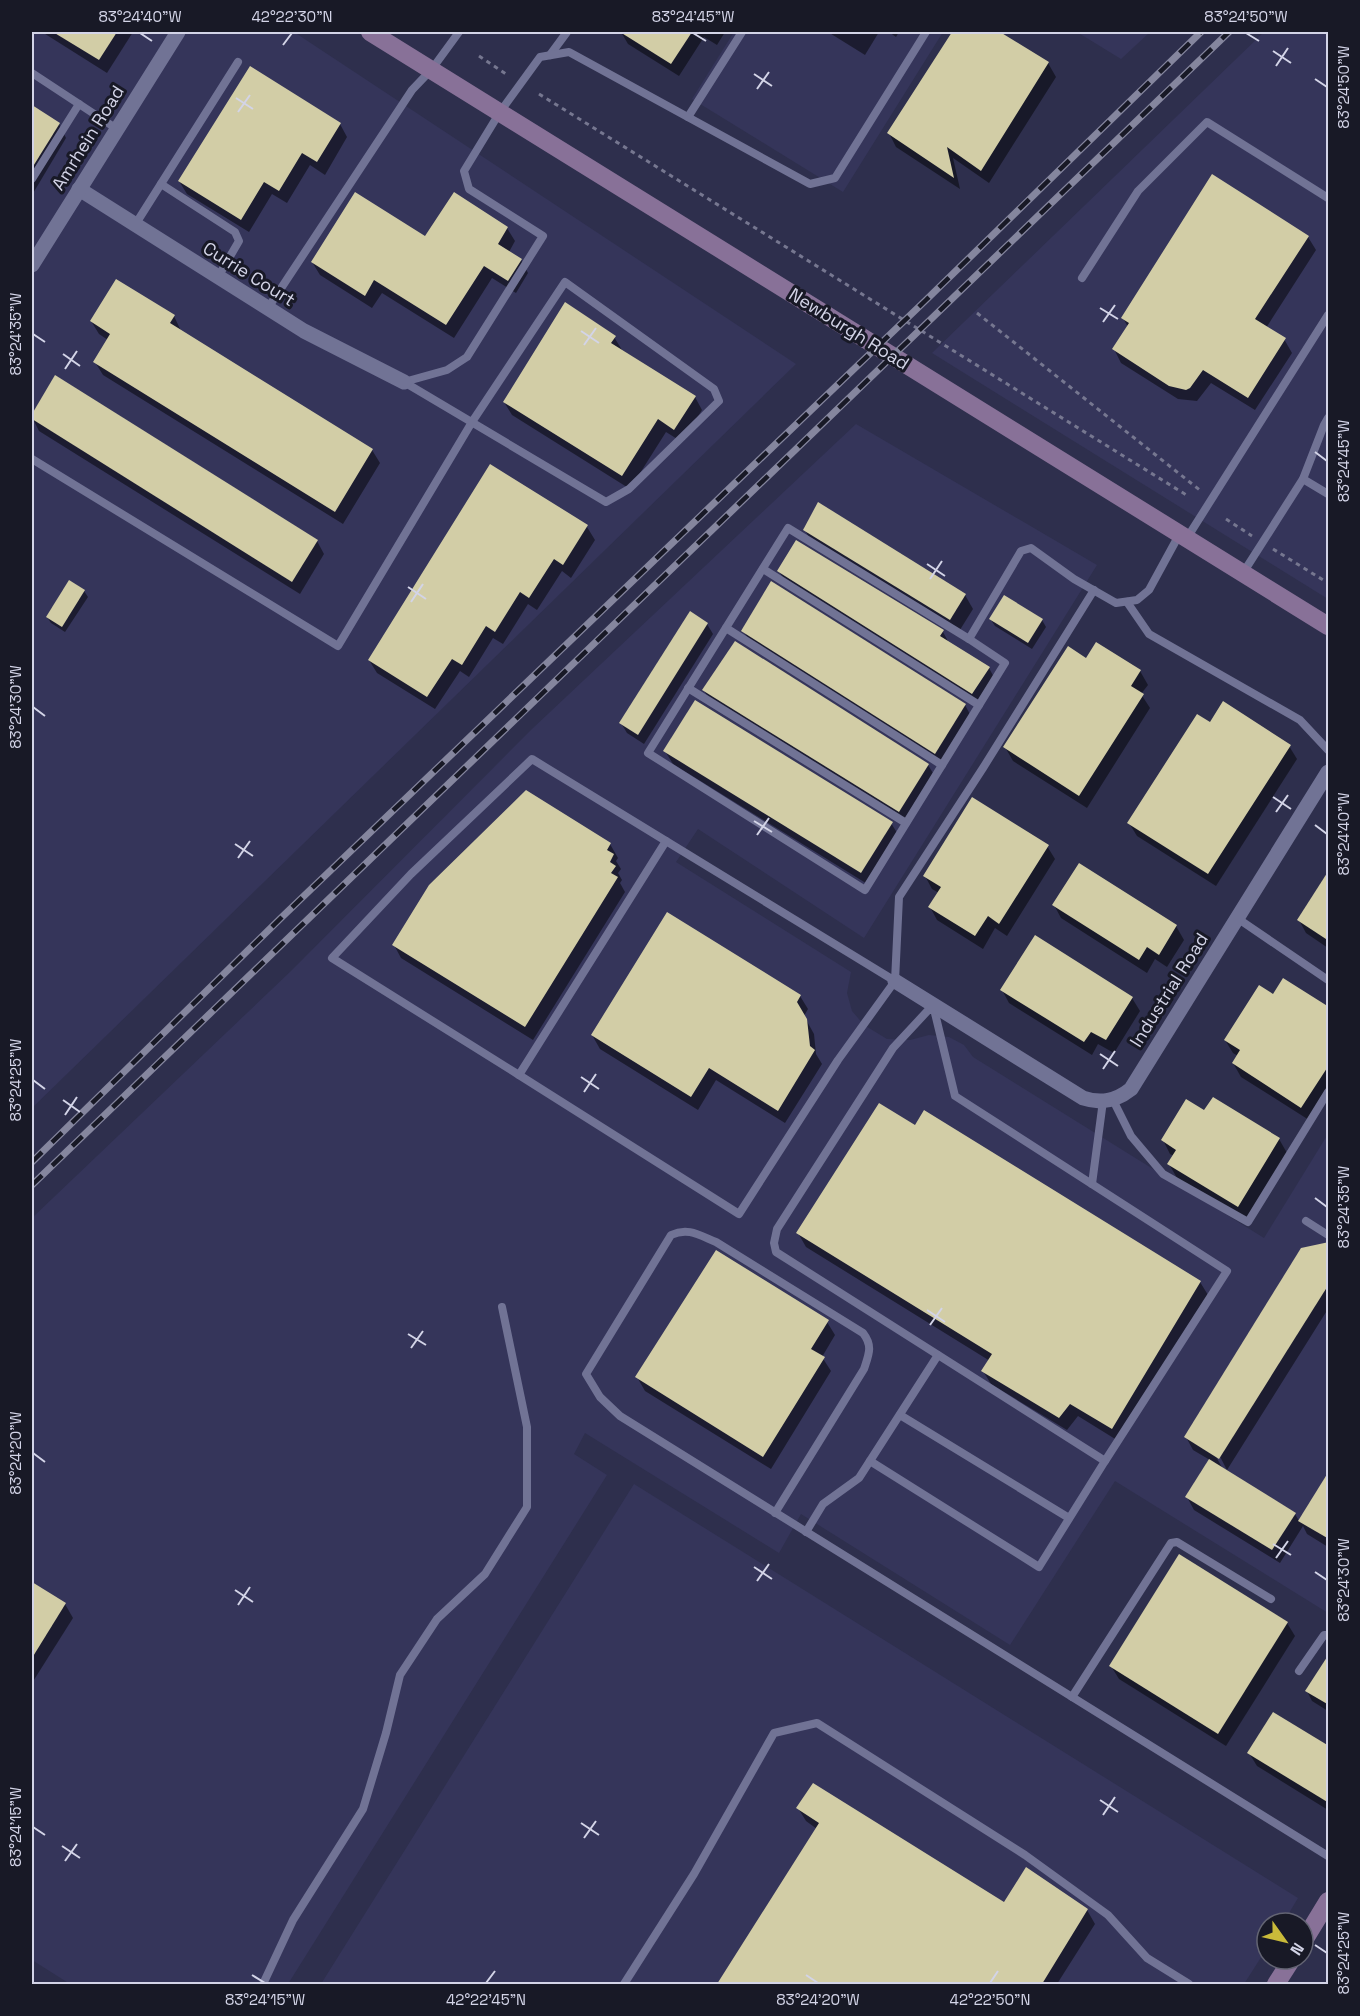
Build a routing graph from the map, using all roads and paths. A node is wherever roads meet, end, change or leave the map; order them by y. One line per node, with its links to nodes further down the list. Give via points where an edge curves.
1 (178, 32): 17 (street, Amrhein Road)
2 (370, 32): 10 (main road, Newburgh Road)
3 (459, 32): 10 (lane)
4 (567, 32): 7 (lane)
5 (742, 32): 16 (lane)
6 (926, 32): 16 (lane, via 835,178 810,184)
7 (550, 55): 15 (lane, via 540,57); 16 (lane, via 569,52)
8 (479, 56): 12 (path)
9 (238, 62): 19 (lane)
10 (432, 69): 15 (main road, Newburgh Road); 26 (lane, via 412,90)
11 (32, 73): 14 (lane)
12 (506, 74)
13 (538, 94): 35 (path)
14 (79, 104): 17 (lane); 18 (lane)
15 (500, 112): 29 (lane, via 464,171 469,189 543,236 467,357 447,370); 38 (main road, Newburgh Road)
16 (688, 117)
17 (117, 129): 20 (street, Amrhein Road)
18 (32, 179)
19 (161, 184): 22 (lane); 24 (lane, via 235,232 239,241)
20 (79, 189): 22 (street, Currie Court); 23 (street, Amrhein Road)
21 (1329, 198): 25 (lane, via 1206,122 1138,190)
22 (135, 225): 24 (street, Currie Court)
23 (32, 265)
24 (218, 277): 26 (street, Currie Court)
25 (1082, 278)
26 (268, 308): 29 (street, Currie Court, via 304,331)
27 (977, 313): 36 (path)
28 (1329, 315): 36 (lane)
29 (405, 382): 31 (lane)
30 (1329, 418): 33 (lane)
31 (472, 422): 31 (lane, via 606,502 629,489 719,400 714,389 565,282); 32 (lane, via 338,646)
32 (32, 459)
33 (1303, 478): 34 (lane); 39 (lane)
34 (1329, 494)
35 (1188, 496)
36 (1211, 500): 38 (lane)
37 (1226, 519): 39 (path)
38 (1184, 536): 41 (main road, Newburgh Road); 44 (lane, via 1149,590 1137,600)
39 (1262, 542): 41 (lane); 42 (path)
40 (762, 568): 46 (lane); 47 (lane, via 788,528); 49 (lane)
41 (1243, 573): 45 (main road, Newburgh Road)
42 (1329, 583)
43 (1094, 590): 44 (lane, via 1116,603); 47 (lane, via 1032,548 1021,550); 57 (lane, via 899,897)
44 (1127, 602): 50 (lane, via 1149,634 1300,720)
45 (1329, 626)
46 (726, 628): 48 (lane); 51 (lane)
47 (969, 639): 49 (lane, via 1005,663)
48 (688, 688): 53 (lane); 53 (lane, via 648,753 865,890)
49 (979, 705): 51 (lane)
50 (1329, 750)
51 (942, 765): 53 (lane)
52 (1329, 772): 55 (street, Industrial Road)
53 (906, 823)
54 (666, 841): 57 (lane); 59 (lane); 59 (lane, via 532,759 411,874 332,958)
55 (1238, 918): 56 (lane); 61 (street, Industrial Road, via 1131,1089)
56 (1329, 980)
57 (895, 981): 58 (street); 59 (lane, via 838,1060 739,1214)
58 (933, 1005): 61 (street, via 1083,1098); 62 (lane, via 955,1096); 66 (lane, via 893,1048 777,1229 774,1243 776,1252)
59 (519, 1075)
60 (1329, 1092): 61 (lane, via 1248,1222 1163,1174 1131,1136)
61 (1108, 1100): 62 (lane)
62 (1092, 1184): 69 (lane, via 1227,1271)
63 (1306, 1221): 64 (lane)
64 (1329, 1235)
65 (502, 1306): 81 (lane, via 527,1427 527,1508 485,1574 437,1619 400,1675 363,1809 292,1920)
66 (938, 1355): 67 (lane); 69 (lane)
67 (900, 1415): 68 (lane); 71 (lane)
68 (870, 1461): 71 (lane, via 1039,1567); 72 (lane, via 859,1478 823,1504)
69 (1105, 1461): 71 (lane)
70 (775, 1513): 70 (lane, via 620,1416 600,1397 586,1374 671,1235 681,1230 716,1242 863,1333 869,1341 864,1369); 72 (lane)
71 (1069, 1518)
72 (806, 1532): 76 (lane)
73 (1271, 1599): 76 (lane, via 1177,1542 1171,1543)
74 (1329, 1635): 75 (lane, via 1324,1635)
75 (1299, 1671)
76 (1072, 1697): 77 (lane)
77 (1329, 1857)
78 (1329, 1901): 79 (main road)
79 (1315, 1923)
80 (1284, 1971): 84 (main road)
81 (263, 1984)
82 (624, 1984): 83 (lane, via 694,1874 774,1733 817,1723 1024,1855 1108,1915 1148,1958)
83 (1189, 1984)
84 (1276, 1984)

